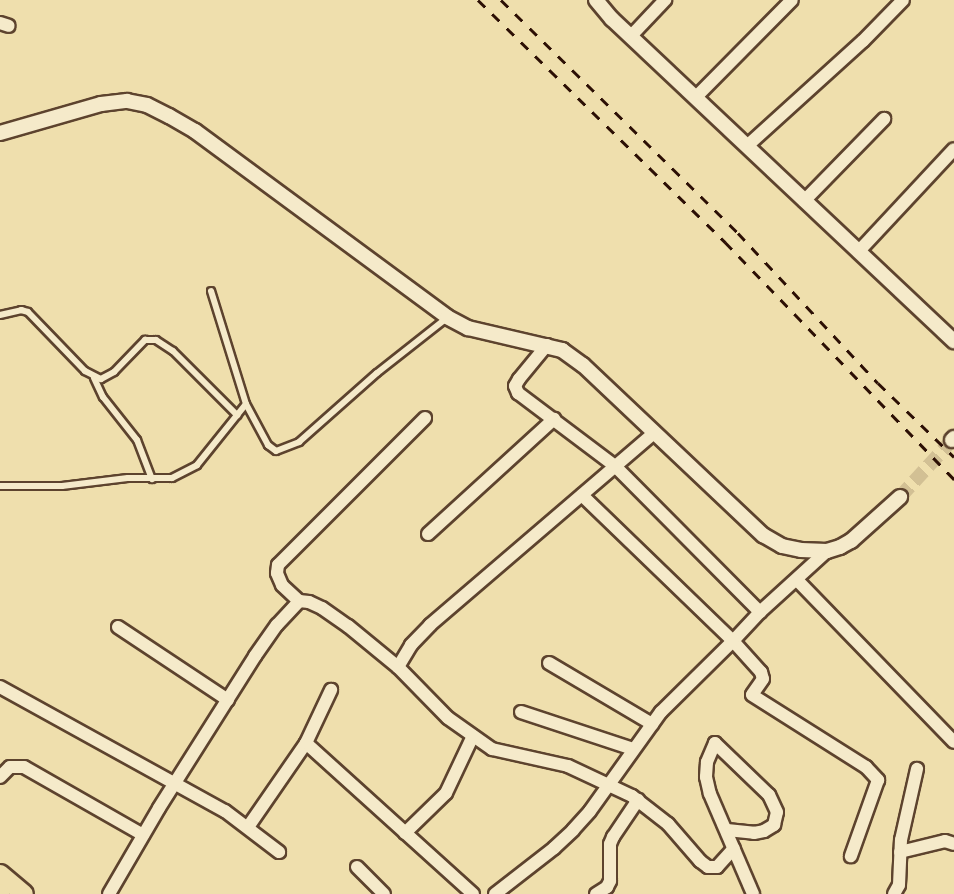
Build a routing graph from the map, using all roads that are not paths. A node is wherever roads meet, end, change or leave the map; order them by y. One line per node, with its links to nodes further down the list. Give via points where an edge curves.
1 (596, 0): 5 (street)
2 (665, 0): 5 (street)
3 (792, 0): 6 (street)
4 (903, 0): 9 (street)
5 (631, 36): 6 (street)
6 (696, 97): 9 (street)
7 (884, 119): 11 (street)
8 (0, 133): 15 (street, via 101,104 127,101 147,105 195,132)
9 (747, 146): 11 (street)
10 (954, 149): 12 (street)
11 (804, 201): 12 (street)
12 (859, 251): 16 (street)
13 (211, 291): 19 (lane)
14 (0, 315): 18 (lane, via 28,312)
15 (447, 317): 17 (street, via 491,335); 19 (lane, via 287,449 276,451 268,445)
16 (954, 341)
17 (547, 345): 22 (street, via 515,386 523,398); 23 (street, via 583,365)
18 (94, 378): 20 (lane, via 107,378 145,340 156,340 173,351); 25 (lane, via 103,397 137,440)
19 (246, 404): 20 (lane)
20 (237, 415): 25 (lane, via 197,465 172,478)
21 (425, 418): 32 (street, via 278,565 282,585)
22 (554, 419): 24 (street); 29 (street)
23 (654, 433): 24 (street); 30 (street, via 763,535 782,546)
24 (615, 466): 27 (street); 33 (street)
25 (152, 479): 26 (lane)
26 (0, 486)
27 (582, 495): 35 (street); 37 (street, via 430,625 411,645)
28 (900, 497): 30 (street, via 851,541)
29 (428, 534)
30 (827, 551): 31 (street)
31 (798, 581): 33 (street); 44 (street)
32 (299, 601): 37 (street, via 322,608); 40 (street, via 278,624)
33 (760, 612): 35 (street)
34 (118, 627): 40 (street)
35 (733, 641): 42 (street, via 679,692); 60 (street, via 761,672 763,680 752,695 866,767 879,780)
36 (549, 663): 42 (street)
37 (398, 668): 43 (street, via 448,718)
38 (0, 687): 49 (street)
39 (331, 690): 45 (street)
40 (228, 700): 49 (street)
41 (521, 712): 46 (street)
42 (652, 724): 46 (street)
43 (473, 736): 50 (street, via 505,754 551,760); 54 (street, via 446,793)
44 (954, 742)
45 (306, 743): 52 (street); 54 (street)
46 (633, 749): 50 (street)
47 (917, 769): 59 (street)
48 (0, 777): 55 (street, via 10,767 24,767)
49 (177, 783): 52 (street); 55 (street)
50 (606, 786): 51 (street); 67 (street, via 590,811 554,849)
51 (638, 800): 57 (street, via 668,824 708,867 717,867); 68 (street, via 613,837 610,881)
52 (248, 827): 58 (street)
53 (727, 830): 53 (street, via 706,777 715,743 769,795 777,812 774,825 765,831); 57 (street)
54 (405, 833): 66 (street)
55 (143, 835): 64 (street)
56 (954, 844): 59 (street, via 945,841)
57 (734, 848): 69 (street)
58 (279, 852)
59 (900, 852): 70 (street, via 899,885)
60 (851, 856)
61 (357, 867): 65 (street)
62 (0, 874): 63 (main road)
63 (24, 894)
64 (109, 894)
65 (384, 894)
66 (473, 894)
67 (495, 894)
68 (596, 894)
69 (753, 894)
70 (894, 894)

